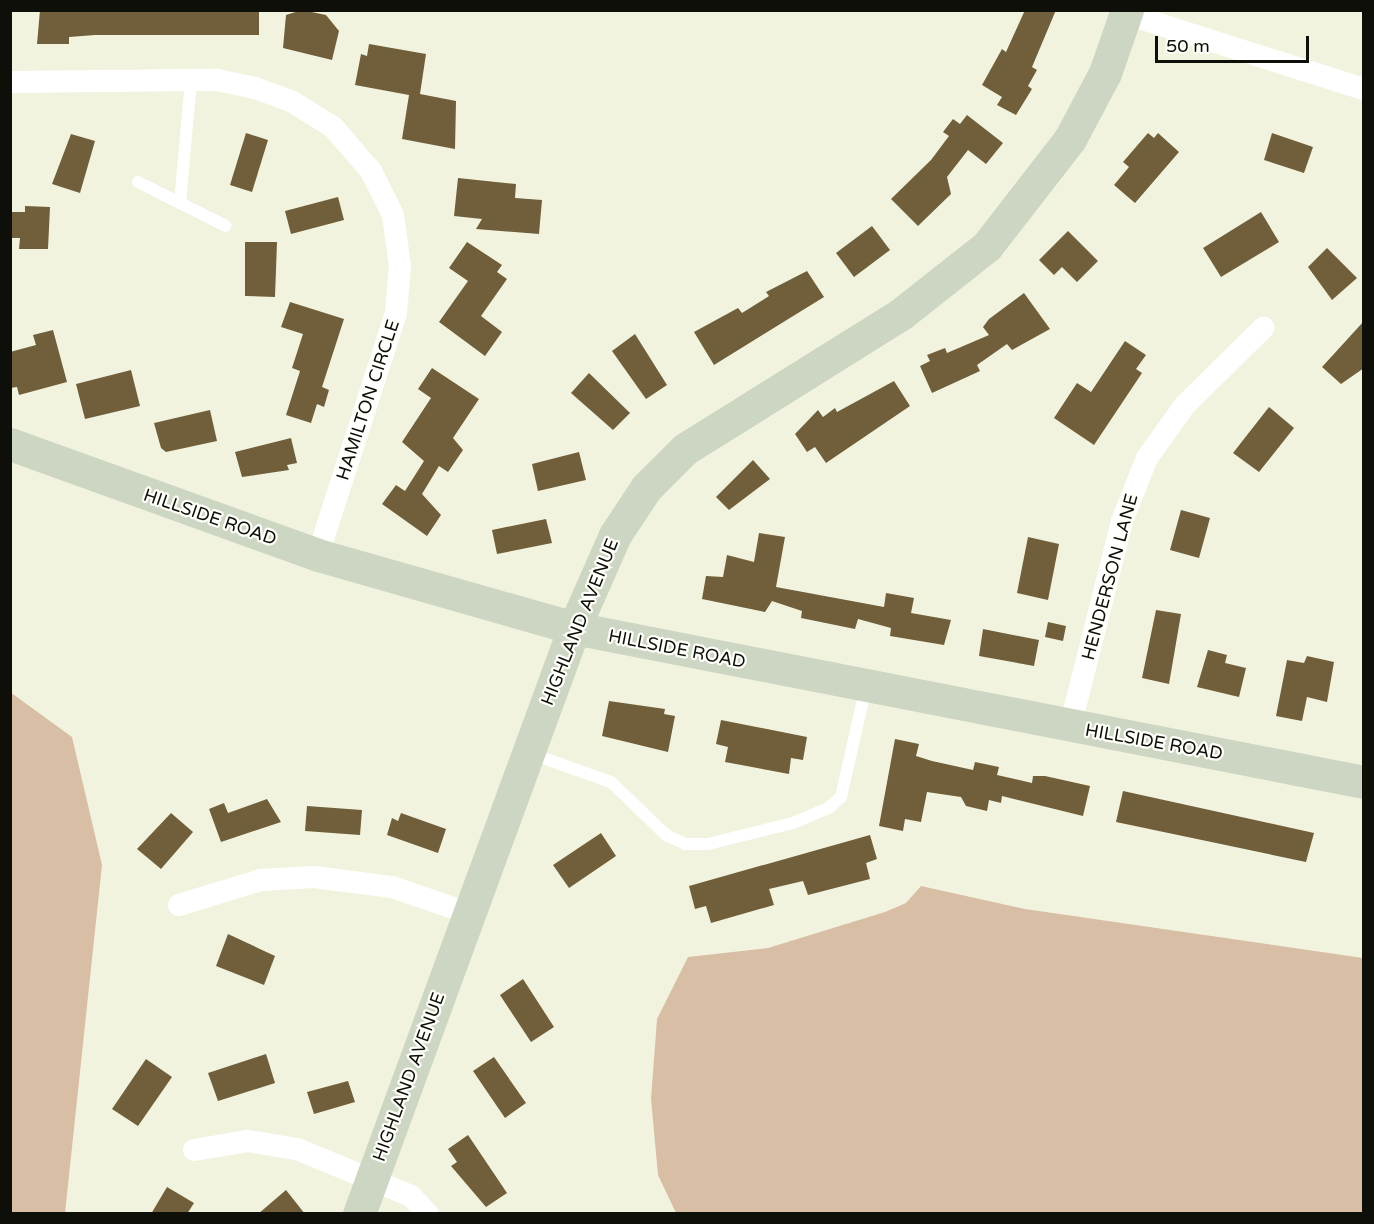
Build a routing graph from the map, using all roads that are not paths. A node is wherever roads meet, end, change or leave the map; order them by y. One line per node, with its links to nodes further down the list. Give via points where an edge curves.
1 (1127, 12): 4 (street); 11 (street, HIGHLAND AVENUE, via 1105,73 1070,140 1009,223 953,276 901,314 678,455 646,488 615,535)
2 (191, 81): 3 (street, HAMILTON CIRCLE); 6 (lane); 10 (street, HAMILTON CIRCLE, via 255,88 291,101 333,128 371,171 393,215 400,266 396,313)
3 (10, 82)
4 (1364, 89)
5 (138, 182): 6 (lane)
6 (180, 203): 7 (lane)
7 (226, 226)
8 (1263, 328): 13 (street, HENDERSON LANE, via 1185,405 1147,458 1122,521)
9 (10, 444): 10 (street, HILLSIDE ROAD)
10 (318, 555): 11 (street, HILLSIDE ROAD)
11 (573, 628): 12 (street, HILLSIDE ROAD); 14 (street, HIGHLAND AVENUE)
12 (866, 687): 13 (street, HILLSIDE ROAD); 14 (lane, via 841,796 829,808 793,823 708,844 685,844 666,835 611,782)
13 (1070, 727): 15 (street, HILLSIDE ROAD)
14 (529, 753): 17 (street, HIGHLAND AVENUE)
15 (1364, 782)
16 (179, 904): 17 (street, via 261,880 314,877 392,887)
17 (468, 912): 19 (street, HIGHLAND AVENUE)
18 (194, 1150): 19 (street, via 248,1141 297,1149)
19 (372, 1179): 20 (street, HIGHLAND AVENUE); 21 (street, via 411,1196)
20 (359, 1214)
21 (428, 1214)

